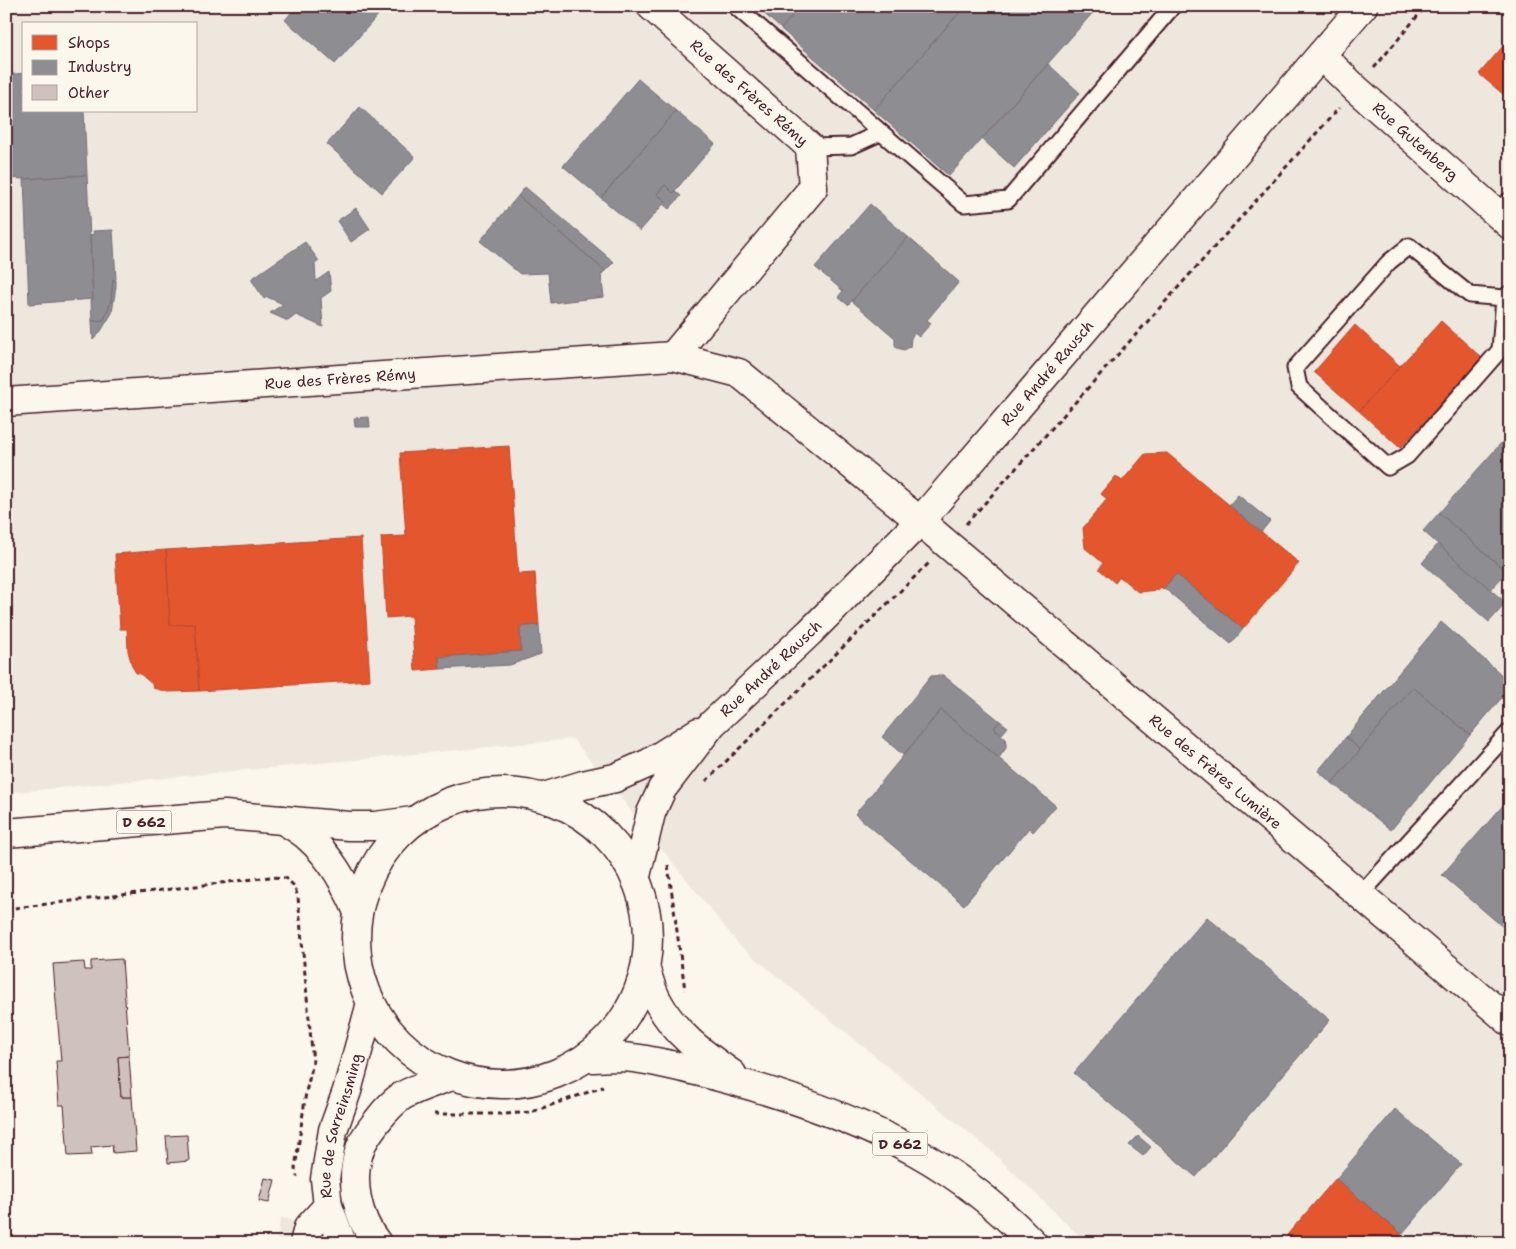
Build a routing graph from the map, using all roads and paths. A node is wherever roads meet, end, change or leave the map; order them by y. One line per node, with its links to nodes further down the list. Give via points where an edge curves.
1 (651, 6): 9 (street, Rue des Frères Rémy)
2 (735, 6): 8 (lane)
3 (1173, 6): 8 (lane, via 1008,200 964,204)
4 (1363, 6): 6 (street, Rue André Rausch)
5 (1426, 6): 7 (path)
6 (1321, 55): 7 (street, Rue Gutenberg); 14 (street, Rue André Rausch)
7 (1356, 89): 10 (street, Rue Gutenberg); 15 (path)
8 (880, 133): 9 (lane, via 851,146)
9 (810, 147): 12 (street, Rue des Frères Rémy, via 813,188)
10 (1505, 212)
11 (1507, 296): 11 (lane, via 1470,295 1409,246 1389,262 1295,368 1300,386 1388,467 1407,456 1500,350)
12 (673, 356): 13 (street, Rue des Frères Rémy); 14 (street, Rue des Frères Rémy, via 739,373)
13 (6, 402)
14 (920, 521): 15 (street, Rue des Frères Lumière); 16 (street, Rue André Rausch, via 810,632)
15 (948, 544): 18 (path); 25 (street, Rue des Frères Lumière)
16 (712, 724): 19 (street, Rue André Rausch, via 649,763 615,778); 24 (street, Rue André Rausch, via 662,789 651,813)
17 (1510, 731): 25 (lane)
18 (700, 786)
19 (544, 797): 21 (street, via 490,791 462,796 436,806); 24 (street, via 573,809 598,827 620,850)
20 (282, 819): 21 (street, D 662, via 349,826); 22 (street, D 662, via 225,815); 27 (street, via 309,838 330,860)
21 (413, 821): 27 (street, via 377,862 365,886)
22 (6, 833)
23 (668, 861): 29 (path)
24 (636, 876): 28 (street, via 646,907 650,938)
25 (1360, 895): 31 (street, Rue des Frères Lumière)
26 (6, 909): 37 (path, via 270,877 286,878 298,897 313,1063 295,1169)
27 (358, 912): 30 (street, via 356,943 360,974)
28 (646, 970): 32 (street, via 638,996 625,1020 608,1041); 34 (street, D 662, via 657,1000 672,1025 694,1048)
29 (686, 992)
30 (371, 1003): 33 (street, via 391,1034 419,1059); 38 (street, Rue de Sarreinsming, via 333,1130 325,1179)
31 (1510, 1022)
32 (587, 1058): 33 (street, via 556,1075 522,1084 486,1084); 34 (street, D 662, via 654,1060)
33 (452, 1076): 41 (street, via 402,1096 386,1110 360,1148 354,1175 358,1203 370,1233)
34 (745, 1084): 42 (street, D 662, via 818,1108 917,1153 966,1184)
35 (611, 1085): 36 (path, via 531,1112)
36 (430, 1114)
37 (297, 1178)
38 (328, 1206): 39 (street, Rue de Sarreinsming, via 308,1228); 40 (street)
39 (304, 1243)
40 (342, 1243)
41 (378, 1243)
42 (1033, 1243)

